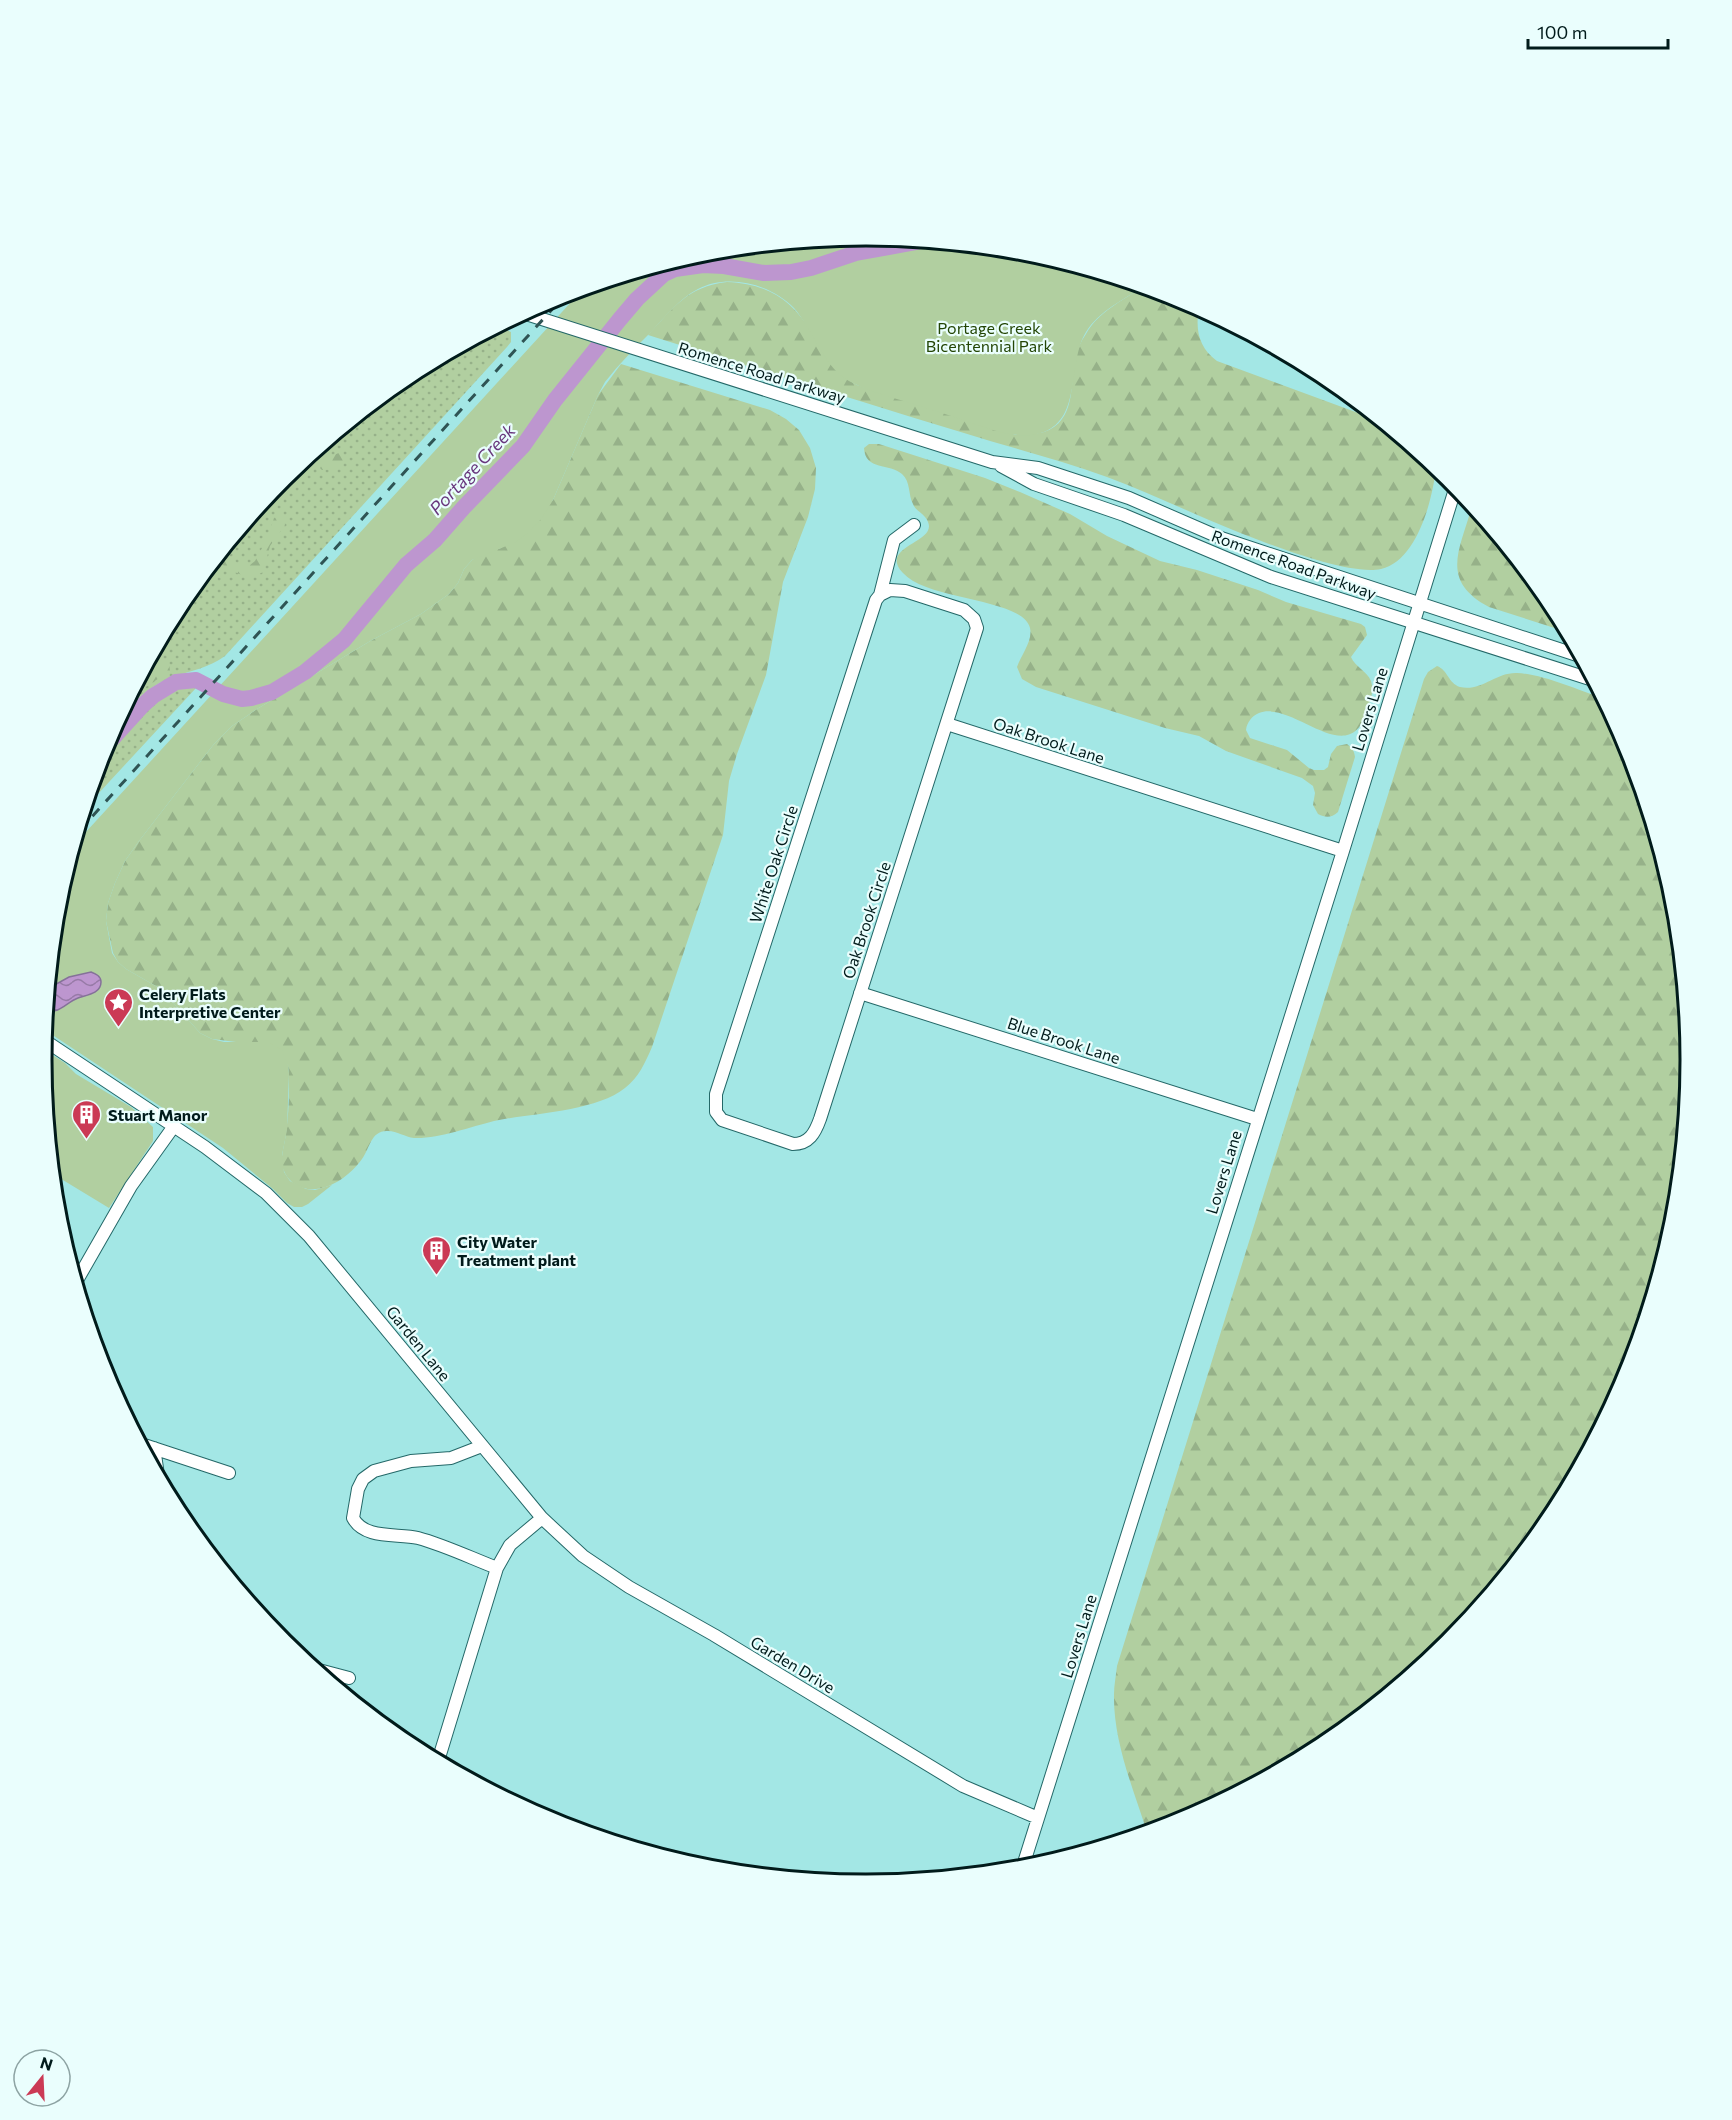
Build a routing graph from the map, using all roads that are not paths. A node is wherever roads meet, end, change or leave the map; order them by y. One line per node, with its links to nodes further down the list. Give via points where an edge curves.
1 (535, 317): 2 (street, Romence Road Parkway)
2 (992, 462): 6 (street, Romence Road Parkway, via 1038,468 1129,498 1221,538); 7 (street, Romence Road Parkway, via 1034,484 1124,515 1242,566)
3 (1453, 497): 6 (street, Lovers Lane)
4 (914, 525): 5 (street, White Oak Circle, via 894,540)
5 (880, 595): 10 (street, via 890,590 905,591 964,610 974,619 976,632); 16 (street, White Oak Circle, via 715,1100 718,1116 728,1123 793,1144 809,1139)
6 (1419, 604): 7 (street, Lovers Lane); 8 (street, Romence Road Parkway)
7 (1413, 623): 9 (street, Romence Road Parkway); 11 (street, Lovers Lane)
8 (1571, 653)
9 (1584, 677)
10 (947, 724): 11 (street, Oak Brook Lane); 12 (street, Oak Brook Circle)
11 (1343, 851): 14 (street, Lovers Lane)
12 (860, 993): 14 (street, Blue Brook Lane); 16 (street, Oak Brook Circle)
13 (53, 1046): 15 (street, Garden Lane)
14 (1257, 1119): 28 (street, Lovers Lane)
15 (174, 1126): 17 (street, via 131,1186); 18 (street, Garden Lane, via 237,1170 298,1224)
16 (817, 1127)
17 (81, 1274)
18 (482, 1446): 23 (street, Garden Lane); 24 (street, via 450,1458 411,1461 375,1471 363,1479 358,1489 353,1518 361,1527 375,1532 417,1538)
19 (150, 1447): 20 (street)
20 (154, 1448): 21 (street); 22 (street)
21 (155, 1456)
22 (230, 1473)
23 (542, 1518): 24 (street, via 510,1545); 28 (street, Garden Drive, via 584,1556 629,1587 963,1786)
24 (497, 1568): 27 (street)
25 (332, 1673): 26 (street)
26 (349, 1678)
27 (440, 1753)
28 (1038, 1818): 29 (street, Lovers Lane)
29 (1025, 1858)

